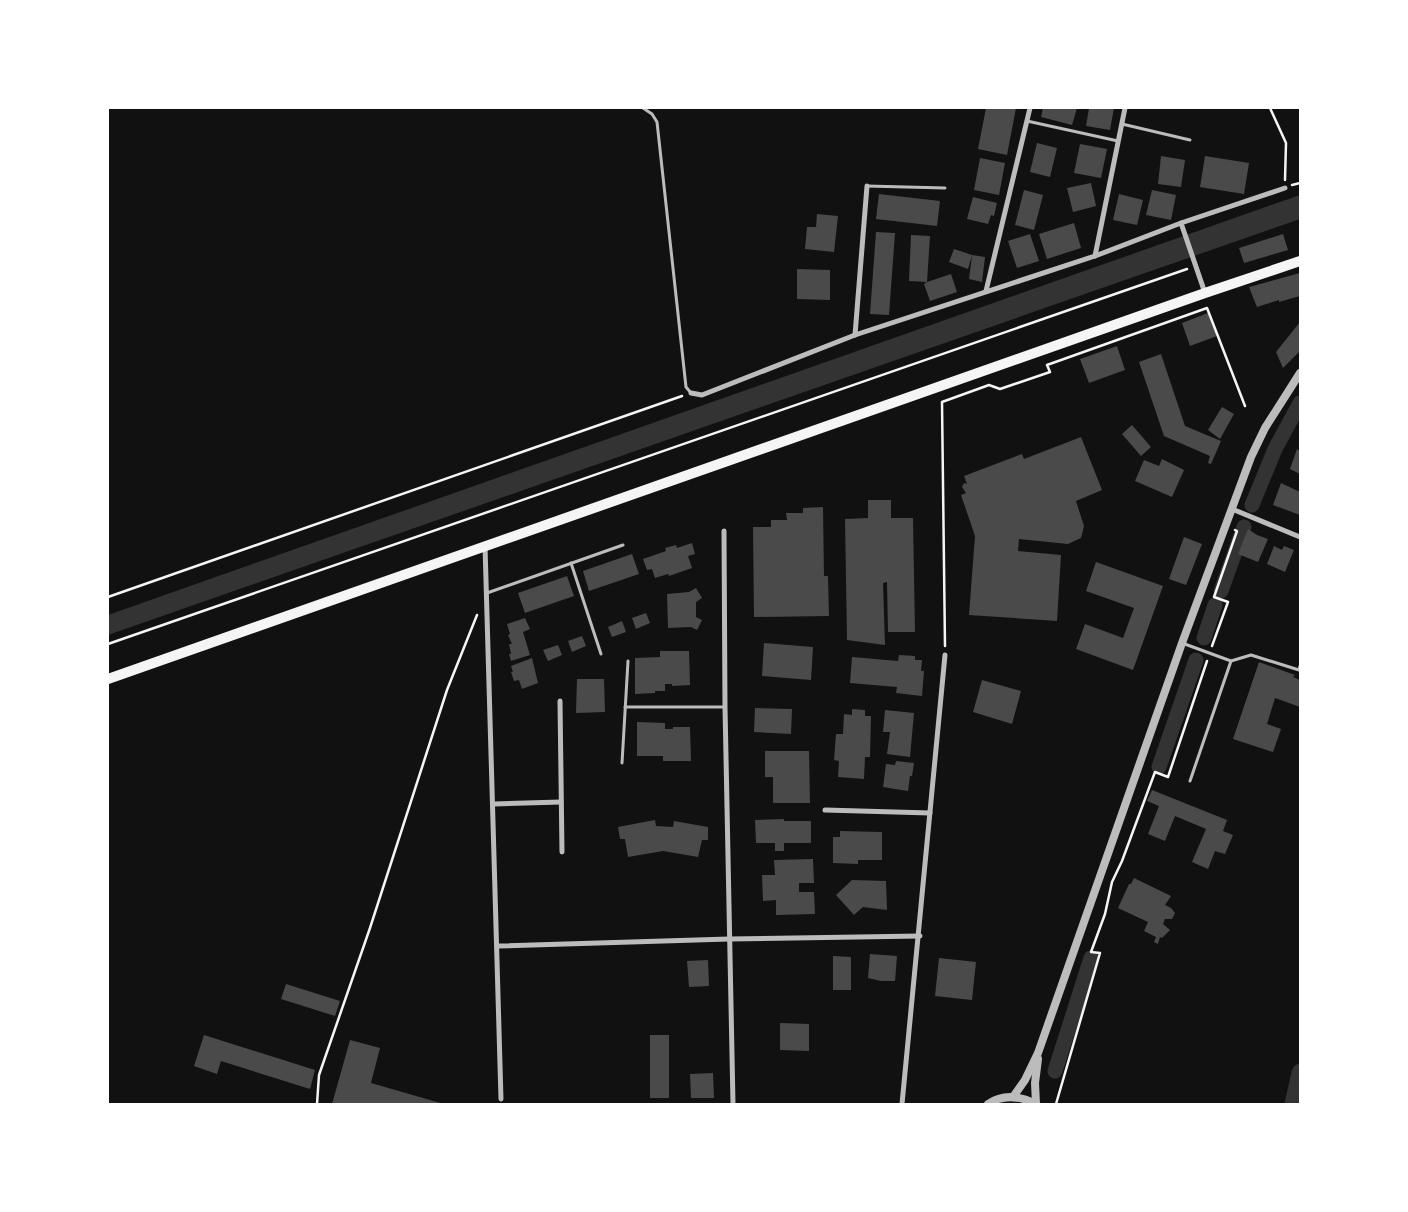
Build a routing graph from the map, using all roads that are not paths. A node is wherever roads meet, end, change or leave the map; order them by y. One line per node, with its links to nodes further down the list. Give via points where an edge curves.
1 (643, 108): 18 (lane, via 657,122 686,387)
2 (1030, 108): 4 (street)
3 (1125, 108): 5 (street)
4 (1027, 121): 7 (lane); 14 (street)
5 (1122, 124): 6 (lane); 7 (street)
6 (1190, 140)
7 (1118, 141): 12 (street)
8 (867, 186): 9 (lane); 16 (street)
9 (945, 188)
10 (1285, 188): 11 (street)
11 (1181, 223): 12 (street); 15 (street)
12 (1095, 256): 14 (street)
13 (1300, 262): 15 (main road)
14 (986, 292): 16 (street)
15 (1205, 293): 23 (main road)
16 (855, 335): 18 (street, via 702,395)
17 (1300, 373): 19 (street, via 1258,442)
18 (691, 392)
19 (1232, 509): 21 (street); 26 (street)
20 (724, 531): 35 (street)
21 (1300, 537)
22 (623, 545): 24 (lane)
23 (485, 546): 25 (street); 32 (main road)
24 (571, 563): 25 (lane); 27 (lane)
25 (486, 593): 39 (street)
26 (1182, 643): 30 (lane); 46 (street)
27 (601, 654)
28 (945, 655): 41 (street)
29 (628, 661): 34 (lane)
30 (1231, 661): 31 (lane, via 1251,655 1299,670); 37 (lane)
31 (1300, 666)
32 (108, 679)
33 (560, 701): 38 (street)
34 (625, 707): 35 (lane); 36 (lane)
35 (725, 707): 44 (street)
36 (622, 763)
37 (1190, 781)
38 (561, 802): 39 (street); 42 (street)
39 (494, 804): 45 (street)
40 (825, 810): 41 (street)
41 (930, 813): 43 (street)
42 (562, 852)
43 (920, 936): 44 (street); 50 (street)
44 (729, 939): 45 (street); 49 (street)
45 (498, 946): 48 (street)
46 (1038, 1053): 47 (street); 52 (street)
47 (1013, 1097): 51 (street); 52 (street)
48 (501, 1099)
49 (733, 1104)
50 (902, 1104)
51 (988, 1104)
52 (1036, 1104)

